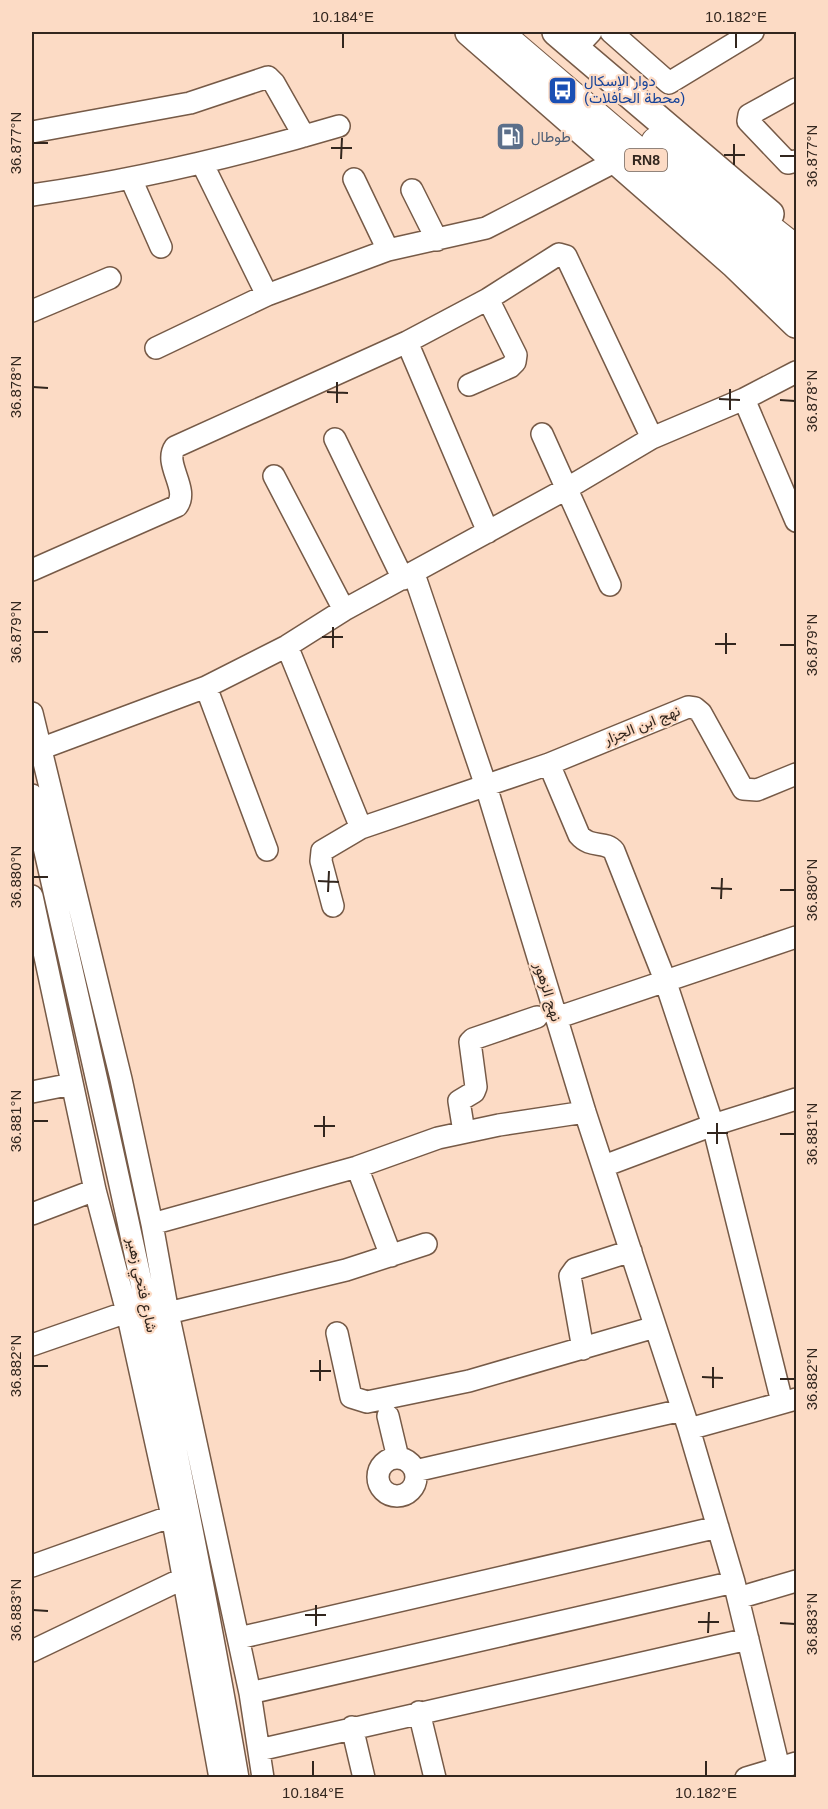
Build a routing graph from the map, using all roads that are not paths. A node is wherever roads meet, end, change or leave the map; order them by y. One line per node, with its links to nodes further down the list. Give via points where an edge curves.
1 (469, 32): 12 (main road)
2 (495, 32): 19 (highway, RN8)
3 (526, 32): 11 (highway, RN8)
4 (611, 32): 5 (street, via 669,83)
5 (746, 33)
6 (574, 37): 20 (main road)
7 (796, 89): 13 (street, via 748,118 788,163)
8 (339, 126): 10 (street)
9 (32, 132): 10 (street, via 190,103 268,77)
10 (304, 136): 14 (street)
11 (657, 142): 24 (highway); 25 (highway, RN8)
12 (618, 160): 21 (street, via 486,228); 32 (main road)
13 (796, 161)
14 (202, 163): 15 (street); 28 (street)
15 (130, 179): 18 (street); 22 (street)
16 (354, 179): 23 (street)
17 (412, 190): 21 (street)
18 (32, 195)
19 (706, 212): 27 (highway, RN8); 30 (highway)
20 (796, 236)
21 (437, 240): 23 (street)
22 (161, 247)
23 (388, 250): 28 (street)
24 (796, 252)
25 (796, 262)
26 (110, 278): 31 (street)
27 (796, 289)
28 (267, 296): 34 (street)
29 (488, 299): 33 (street); 36 (street, via 516,355 515,362); 39 (street, via 559,254 566,256)
30 (796, 304)
31 (32, 311)
32 (796, 324)
33 (407, 342): 44 (street); 45 (street, via 175,447 172,455 182,495 177,506)
34 (156, 348)
35 (796, 372): 37 (street)
36 (469, 385)
37 (744, 399): 39 (street); 43 (street)
38 (542, 434): 42 (street)
39 (652, 438): 42 (street)
40 (335, 439): 46 (street, نهج الزهور)
41 (274, 476): 48 (street)
42 (566, 489): 44 (street); 47 (street)
43 (796, 520)
44 (488, 532): 46 (street)
45 (32, 570)
46 (408, 576): 48 (street); 55 (street, نهج الزهور)
47 (610, 585)
48 (344, 610): 49 (street)
49 (287, 646): 50 (street); 57 (street)
50 (206, 687): 52 (street); 58 (street)
51 (32, 713): 52 (street)
52 (36, 751): 74 (street, via 121,1079)
53 (549, 764): 54 (street, نهج ابن الجزار, via 688,707 700,713 738,784 749,791); 55 (street, نهج ابن الجزار); 62 (street, via 579,835 587,843 606,845 614,851)
54 (796, 774)
55 (486, 786): 57 (street, نهج ابن الجزار); 63 (street, نهج الزهور)
56 (32, 795): 104 (street, شارع فتحي زهير, via 129,1222 215,1644)
57 (361, 828): 60 (street, نهج ابن الجزار, via 322,851)
58 (267, 850)
59 (32, 896): 64 (street, شارع فتحي زهير)
60 (333, 906)
61 (796, 937): 62 (street)
62 (665, 981): 63 (street); 68 (street)
63 (546, 1018): 67 (street, نهج الزهور); 69 (street, via 470,1042 476,1087 459,1101)
64 (72, 1084): 65 (street); 72 (street, شارع فتحي زهير)
65 (32, 1092)
66 (796, 1099): 68 (street)
67 (585, 1112): 69 (street); 70 (street, نهج الزهور)
68 (713, 1125): 70 (street); 84 (street)
69 (464, 1132): 71 (street)
70 (604, 1166): 76 (street, نهج الزهور)
71 (357, 1167): 74 (street); 77 (street)
72 (95, 1190): 73 (street); 78 (street, شارع فتحي زهير)
73 (32, 1214)
74 (152, 1224): 79 (street)
75 (426, 1244): 77 (street)
76 (631, 1251): 80 (street, نهج الزهور); 83 (street, via 574,1269 570,1276)
77 (391, 1256): 79 (street)
78 (128, 1312): 82 (street); 89 (street, شارع فتحي زهير)
79 (168, 1313): 95 (street)
80 (655, 1327): 83 (street); 86 (street, نهج الزهور)
81 (337, 1333): 83 (street, via 351,1397 367,1402 469,1381)
82 (32, 1345)
83 (583, 1349)
84 (789, 1400): 86 (street)
85 (388, 1416): 87 (street)
86 (686, 1419): 88 (street); 90 (street, نهج الزهور)
87 (398, 1458): 88 (street, via 409,1462); 88 (street, via 386,1462 378,1473 379,1485 388,1495 407,1494 415,1484)
88 (415, 1471)
89 (172, 1516): 91 (street); 92 (street, شارع فتحي زهير)
90 (718, 1527): 94 (street, نهج الزهور); 95 (street)
91 (32, 1566)
92 (184, 1578): 97 (street); 103 (street, شارع فتحي زهير)
93 (796, 1581): 94 (street)
94 (736, 1590): 96 (street, نهج الزهور); 98 (street)
95 (238, 1638): 98 (street)
96 (748, 1639): 99 (street); 102 (street, نهج الزهور)
97 (32, 1651)
98 (250, 1693): 101 (street)
99 (419, 1712): 100 (street); 107 (street)
100 (352, 1727): 101 (street); 106 (street)
101 (259, 1750): 105 (street)
102 (788, 1766): 108 (street)
103 (220, 1778)
104 (238, 1778)
105 (263, 1778)
106 (364, 1778)
107 (435, 1778)
108 (746, 1778)

